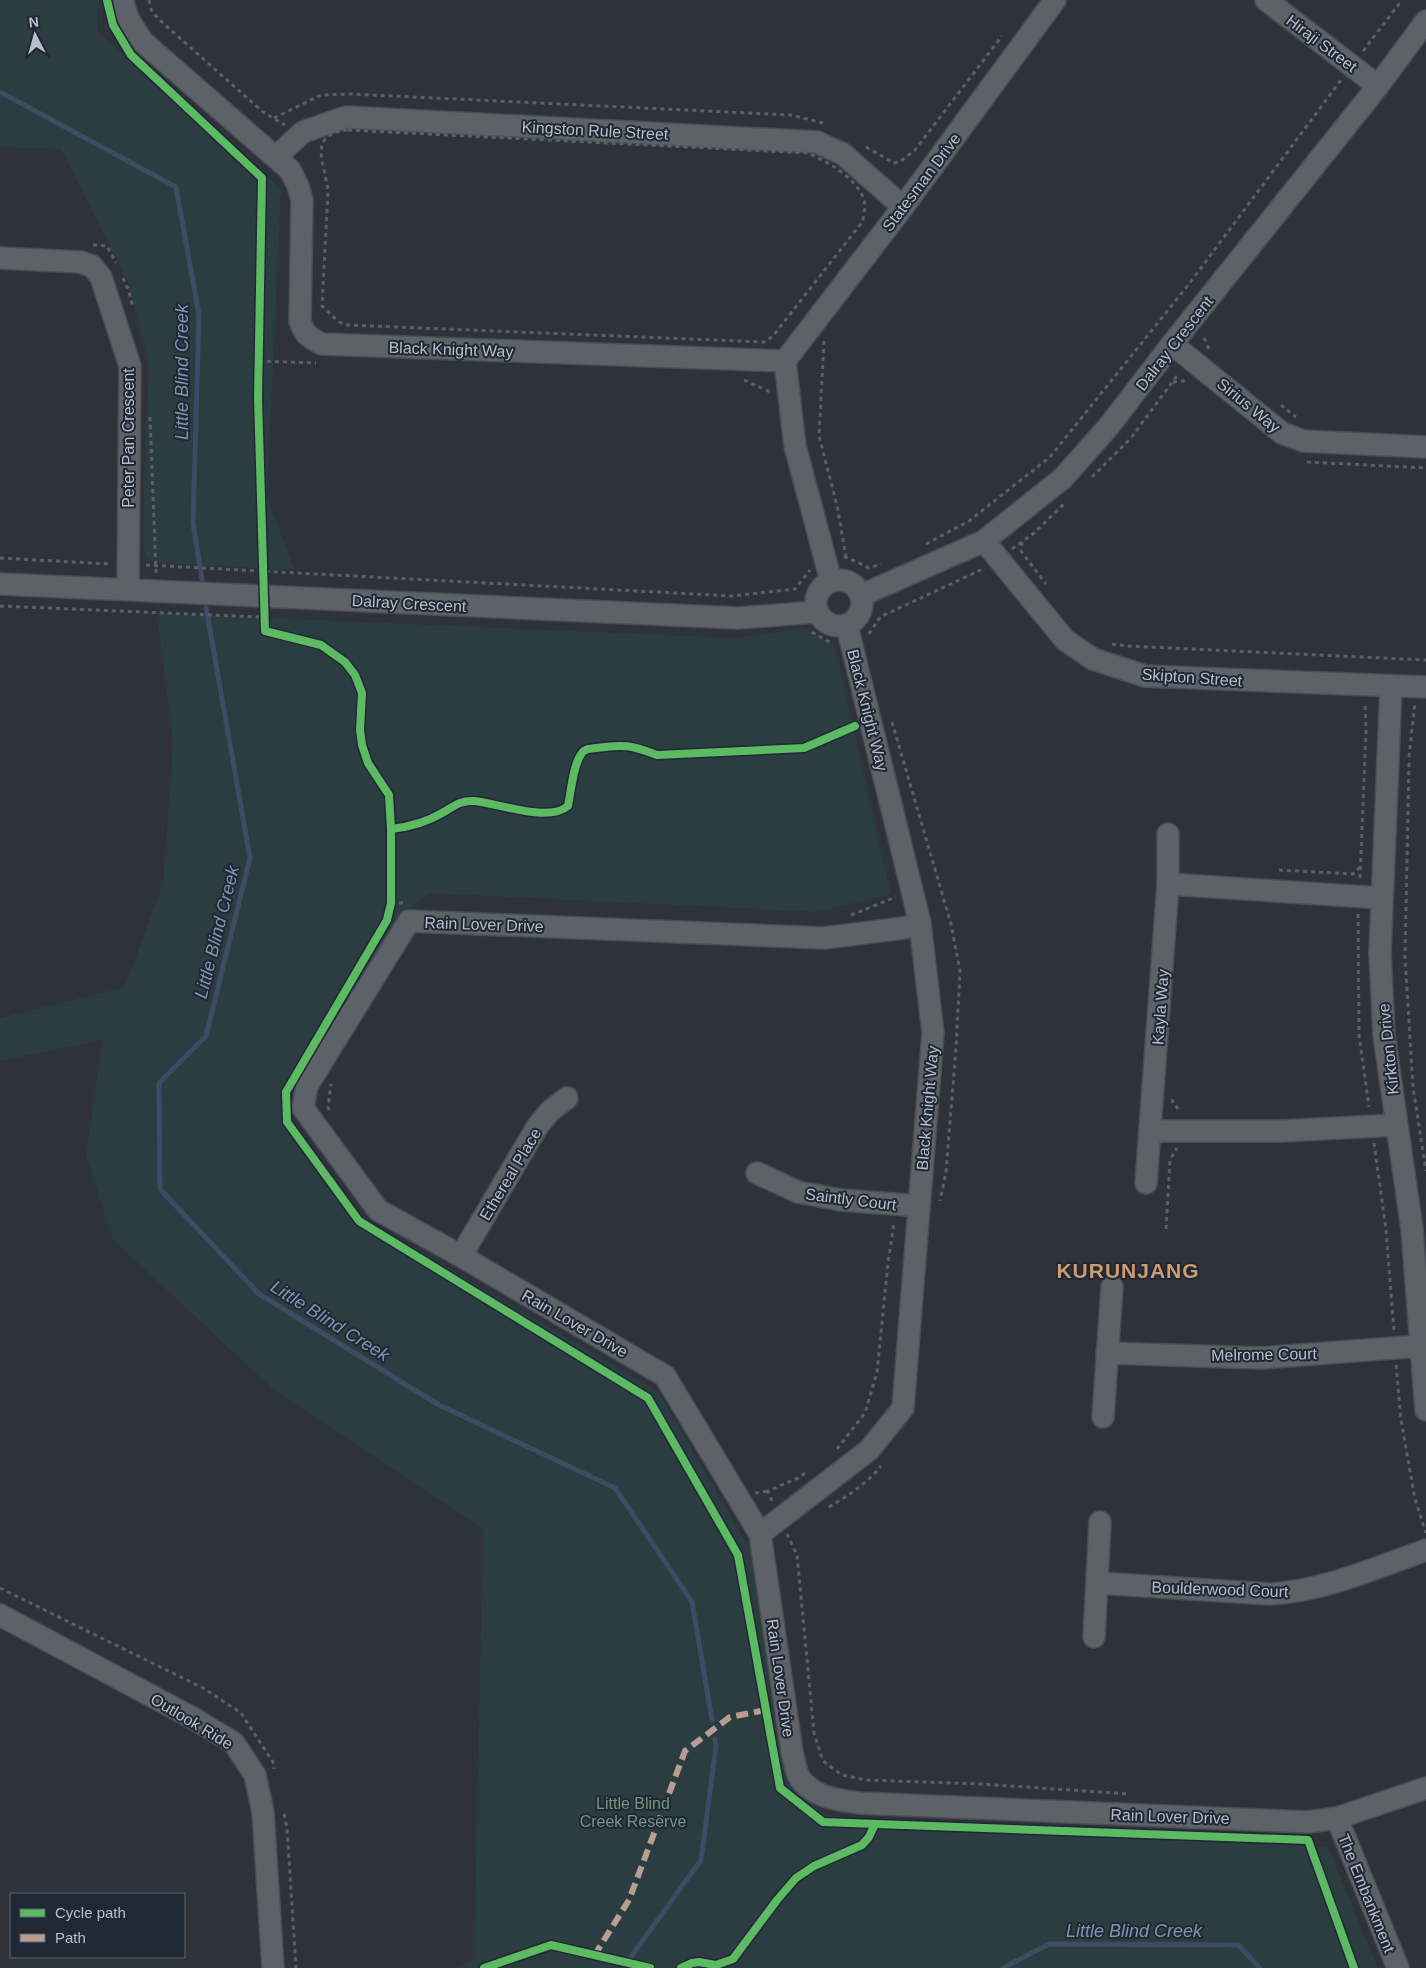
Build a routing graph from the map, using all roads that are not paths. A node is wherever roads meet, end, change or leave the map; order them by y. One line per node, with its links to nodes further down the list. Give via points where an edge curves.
1 (124, 0): 6 (street, Black Knight Way, via 132,24 143,42)
2 (1055, 0): 7 (street, Statesman Drive)
3 (1266, 0): 5 (street, Hiraji Street)
4 (1426, 20): 5 (street, Dalray Crescent)
5 (1378, 86): 9 (street, Dalray Crescent)
6 (276, 157): 7 (street, Kingston Rule Street, via 303,132 346,117 817,142 842,154); 10 (street, Black Knight Way, via 290,170 302,200 300,321 303,332 322,344)
7 (903, 207): 10 (street, Statesman Drive)
8 (0, 258): 15 (street, Peter Pan Crescent, via 80,262 92,266 101,277 130,366 118,564)
9 (1172, 344): 11 (street, Sirius Way, via 1282,433 1304,441); 12 (street, Dalray Crescent, via 1109,426 1063,478)
10 (785, 362): 13 (street)
11 (1426, 447)
12 (984, 541): 16 (street, Dalray Crescent); 19 (street, Skipton Street, via 990,568 1066,640 1093,659 1154,677)
13 (818, 569): 16 (street, via 846,580); 17 (street)
14 (0, 584): 15 (street, Dalray Crescent)
15 (128, 589): 17 (street, Dalray Crescent, via 738,618)
16 (862, 595): 18 (street, via 862,610)
17 (817, 612): 18 (street, via 832,626)
18 (849, 634): 24 (street, Black Knight Way)
19 (1391, 686): 20 (street, Skipton Street); 23 (street, Kirkton Drive)
20 (1421, 692)
21 (1168, 834): 22 (street, Kayla Way)
22 (1168, 884): 23 (street); 27 (street, Kayla Way)
23 (1382, 898): 26 (street, Kirkton Drive, via 1380,953 1384,1035)
24 (912, 926): 30 (street, Black Knight Way, via 933,1033); 32 (street, Rain Lover Drive, via 824,938 409,921 307,1086 303,1108 378,1210)
25 (566, 1098): 32 (street, Ethereal Place, via 537,1126)
26 (1396, 1125): 27 (street, via 1371,1139 1281,1132); 31 (street, Kirkton Drive)
27 (1151, 1131): 29 (street, Kayla Way)
28 (757, 1173): 30 (street, Saintly Court, via 798,1192 841,1200)
29 (1146, 1183)
30 (920, 1206): 39 (street, Black Knight Way, via 903,1408 869,1450)
31 (1419, 1229): 34 (street, Kirkton Drive)
32 (461, 1256): 39 (street, Rain Lover Drive, via 665,1376)
33 (1112, 1287): 35 (street)
34 (1421, 1346): 35 (street, Melrome Court, via 1261,1358); 36 (street, Kirkton Drive)
35 (1107, 1353): 37 (street)
36 (1426, 1410)
37 (1103, 1417)
38 (1100, 1522): 41 (street)
39 (760, 1534): 45 (street, Rain Lover Drive, via 792,1752 798,1774 809,1789 833,1799 859,1803 1308,1822)
40 (1426, 1550): 41 (street, Boulderwood Court, via 1294,1593)
41 (1098, 1583): 43 (street)
42 (0, 1615): 46 (street, Outlook Ride, via 234,1743 255,1775 263,1812)
43 (1094, 1637)
44 (1426, 1788): 45 (street, Rain Lover Drive)
45 (1337, 1818): 47 (street, The Embankment)
46 (273, 1968)
47 (1398, 1968)

